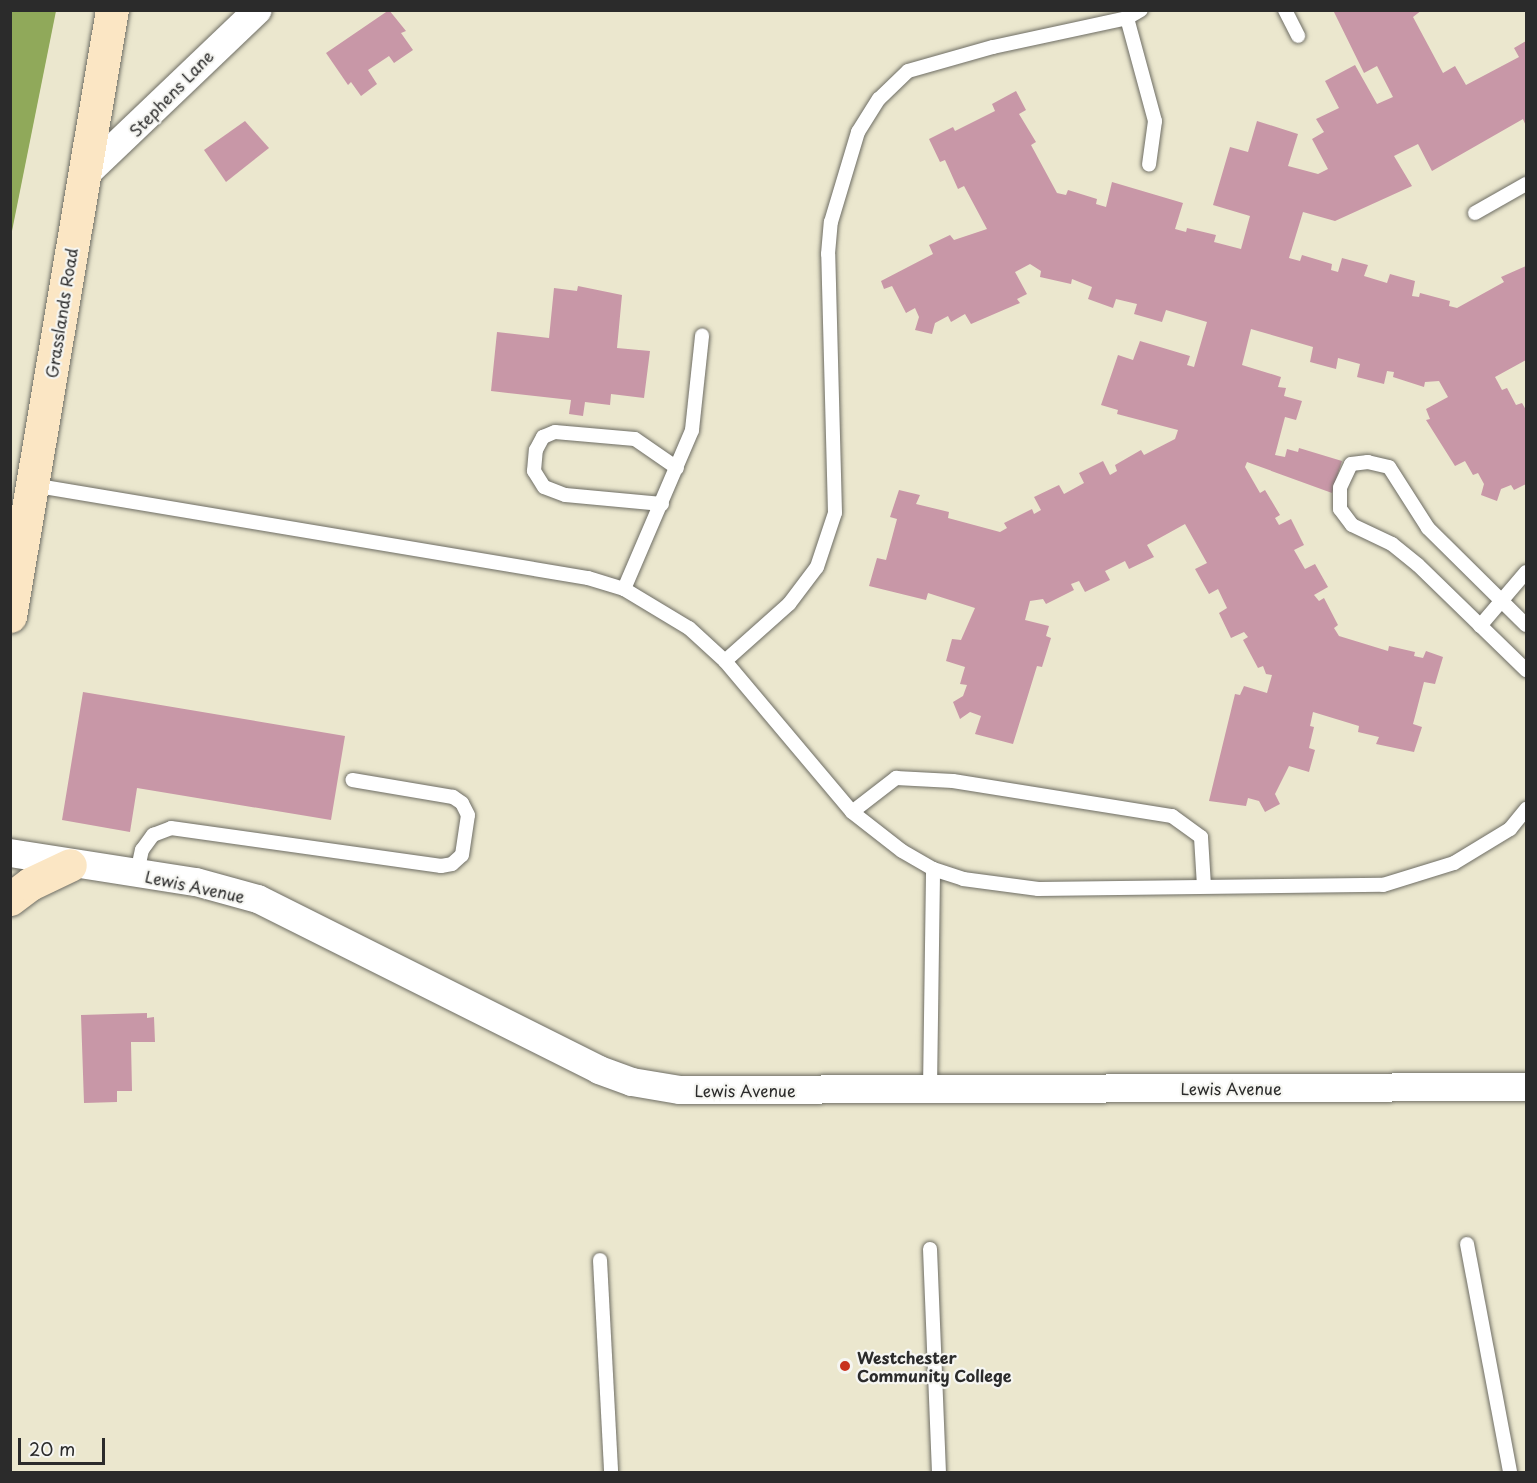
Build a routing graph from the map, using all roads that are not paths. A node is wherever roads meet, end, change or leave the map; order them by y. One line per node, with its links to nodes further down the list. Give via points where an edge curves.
1 (112, 10): 8 (main road, Grasslands Road)
2 (258, 10): 8 (street, Stephens Lane)
3 (1141, 10): 5 (lane)
4 (1285, 10): 6 (lane)
5 (1127, 18): 7 (lane, via 1155,121); 21 (lane, via 993,47 908,71 873,107 858,132 831,222 828,254 835,513 817,567 796,595)
6 (1298, 36)
7 (1149, 165)
8 (84, 176): 13 (main road, Grasslands Road)
9 (1527, 184): 10 (lane)
10 (1475, 213)
11 (702, 336): 12 (lane, via 692,429)
12 (677, 468): 14 (lane); 14 (lane, via 635,439 555,432 543,437 536,450 534,471 544,487 565,495)
13 (32, 485): 16 (lane, via 588,578); 18 (main road, Grasslands Road)
14 (662, 504): 16 (lane)
15 (1527, 572): 17 (lane)
16 (624, 589): 21 (lane, via 689,628)
17 (1500, 602): 19 (lane); 20 (lane); 20 (lane, via 1428,528 1389,467 1368,462 1351,464 1340,488 1340,509 1352,525 1392,544)
18 (10, 616)
19 (1527, 625)
20 (1480, 626): 22 (lane)
21 (725, 661): 25 (lane)
22 (1527, 669)
23 (352, 780): 29 (lane, via 453,796 468,815 462,855 452,864 441,866 171,828 153,834 142,850)
24 (1527, 809): 30 (lane, via 1510,828 1454,863 1383,885)
25 (852, 812): 28 (lane, via 902,851); 30 (lane, via 896,778 953,781 1172,816 1201,837)
26 (10, 853): 27 (street, Lewis Avenue)
27 (70, 865): 29 (street, Lewis Avenue); 31 (main road, via 30,884)
28 (933, 869): 30 (lane, via 996,886 1038,889); 33 (lane)
29 (137, 873): 33 (street, Lewis Avenue, via 196,882 258,899 599,1070 632,1082 680,1090)
30 (1204, 886)
31 (10, 899)
32 (1527, 1087): 33 (street, Lewis Avenue)
33 (930, 1089)
34 (1467, 1244): 39 (lane)
35 (930, 1249): 38 (lane)
36 (600, 1260): 37 (lane)
37 (611, 1473)
38 (939, 1473)
39 (1510, 1473)

